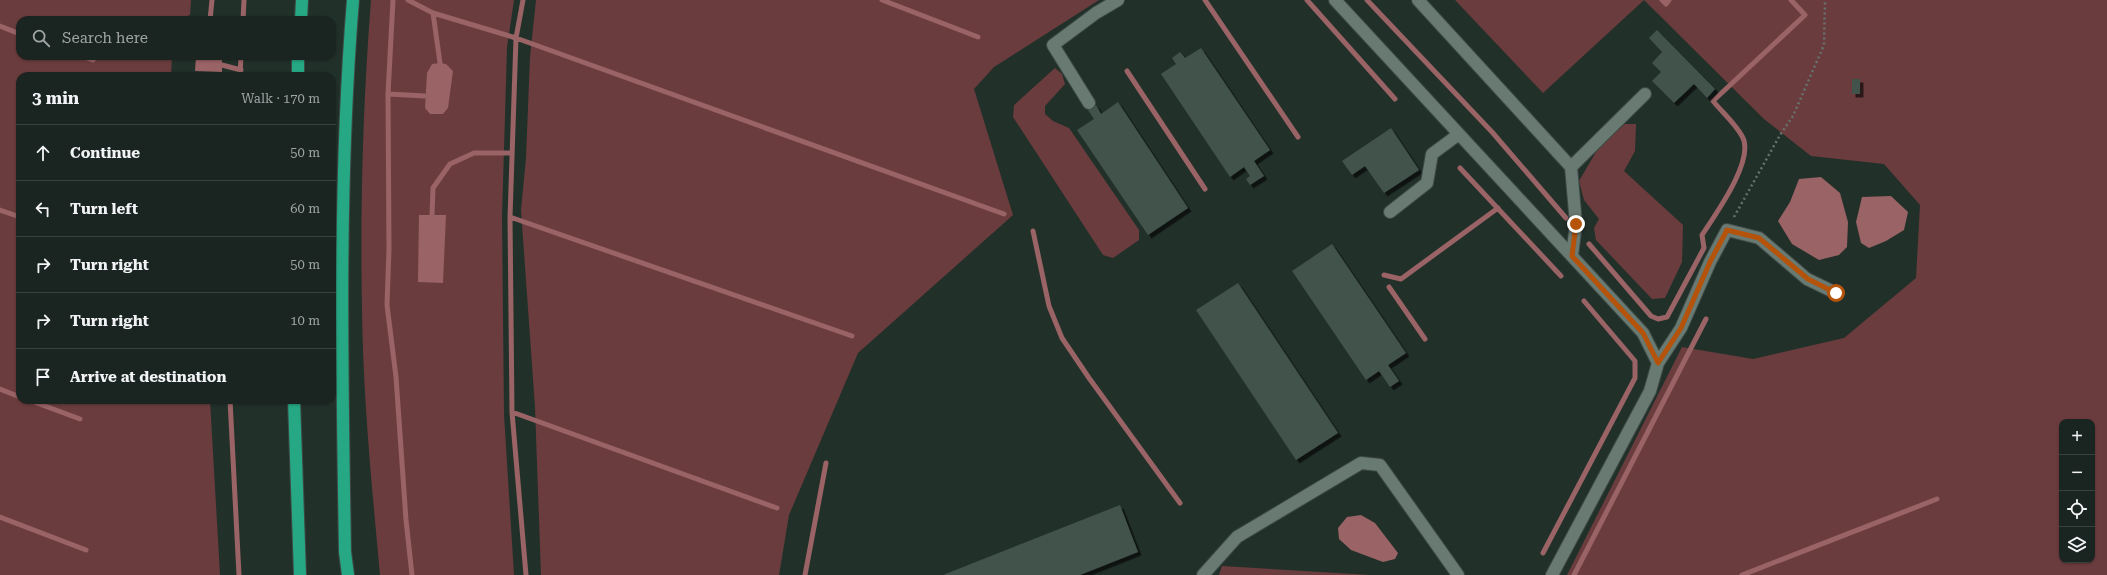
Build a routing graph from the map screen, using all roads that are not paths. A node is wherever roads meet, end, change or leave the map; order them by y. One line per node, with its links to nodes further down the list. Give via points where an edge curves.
1 (302, 0): 6 (highway)
2 (354, 0): 19 (highway, via 348,59 341,309 345,552)
3 (1118, 0): 10 (lane, via 1053,45)
4 (1336, 0): 11 (lane)
5 (1418, 0): 12 (lane)
6 (301, 16)
7 (298, 60): 8 (highway)
8 (298, 72)
9 (1644, 94): 12 (lane)
10 (1089, 104)
11 (1459, 134): 13 (lane, via 1432,154 1427,183); 14 (lane)
12 (1571, 167): 14 (lane, via 1576,224)
13 (1390, 212)
14 (1572, 256): 16 (lane, via 1643,333)
15 (1836, 293): 16 (lane, via 1808,279 1759,238 1727,230 1681,328)
16 (1658, 363): 22 (lane, via 1650,391)
17 (294, 404): 18 (highway)
18 (300, 575)
19 (348, 575)
20 (1203, 575): 21 (lane, via 1237,537 1360,464 1380,465)
21 (1458, 575)
22 (1552, 575)

